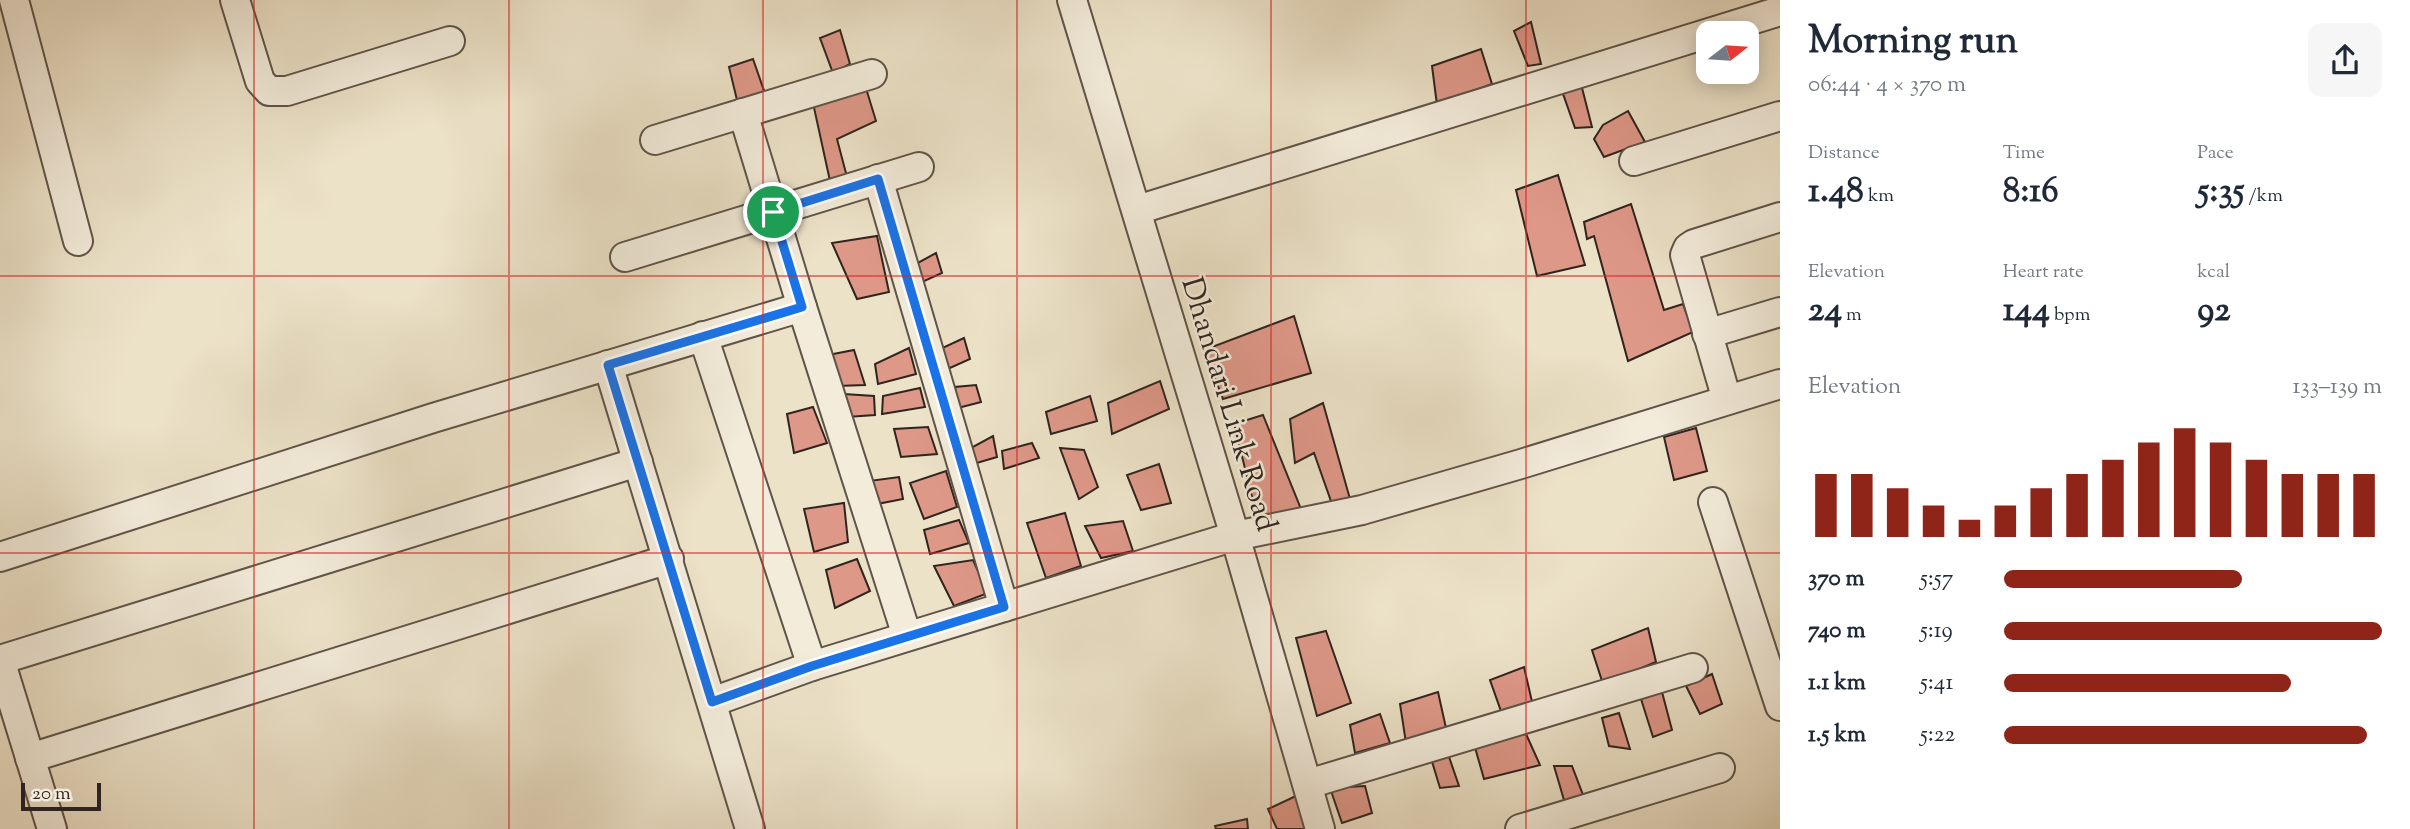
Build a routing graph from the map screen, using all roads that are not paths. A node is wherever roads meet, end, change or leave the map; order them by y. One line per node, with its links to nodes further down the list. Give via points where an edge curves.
1 (13, 0): 16 (street)
2 (235, 0): 5 (street, via 260,81 269,91 286,91)
3 (1072, 0): 13 (street, Dhandari Link Road)
4 (1780, 11): 13 (street)
5 (450, 41)
6 (872, 74): 7 (street)
7 (743, 113): 9 (street); 14 (street)
8 (1780, 116): 10 (street)
9 (655, 140)
10 (1634, 161)
11 (919, 167): 12 (street)
12 (878, 179): 14 (street); 30 (street)
13 (1137, 210): 27 (street, Dhandari Link Road)
14 (773, 212): 17 (street); 18 (street)
15 (1780, 217): 20 (street, via 1688,248 1686,265)
16 (78, 241)
17 (625, 257)
18 (802, 307): 21 (street); 31 (street)
19 (1780, 312): 20 (street)
20 (1707, 334): 24 (street)
21 (703, 337): 22 (street); 33 (street)
22 (608, 365): 25 (street); 28 (street)
23 (1778, 393): 24 (street)
24 (1727, 400): 27 (street, via 1362,510)
25 (638, 462): 29 (street); 32 (street)
26 (1713, 502): 36 (street)
27 (1235, 536): 30 (street); 39 (street, Dhandari Link Road)
28 (0, 557)
29 (669, 559): 35 (street); 37 (street)
30 (1004, 607): 31 (street)
31 (907, 636): 33 (street)
32 (0, 660): 37 (street)
33 (812, 666): 35 (street)
34 (1693, 668): 39 (street)
35 (712, 702): 41 (street)
36 (1780, 706)
37 (30, 758): 40 (street)
38 (1720, 768): 43 (street)
39 (1308, 784): 42 (street, Dhandari Link Road)
40 (52, 829)
41 (750, 829)
42 (1320, 829)
43 (1520, 829)

